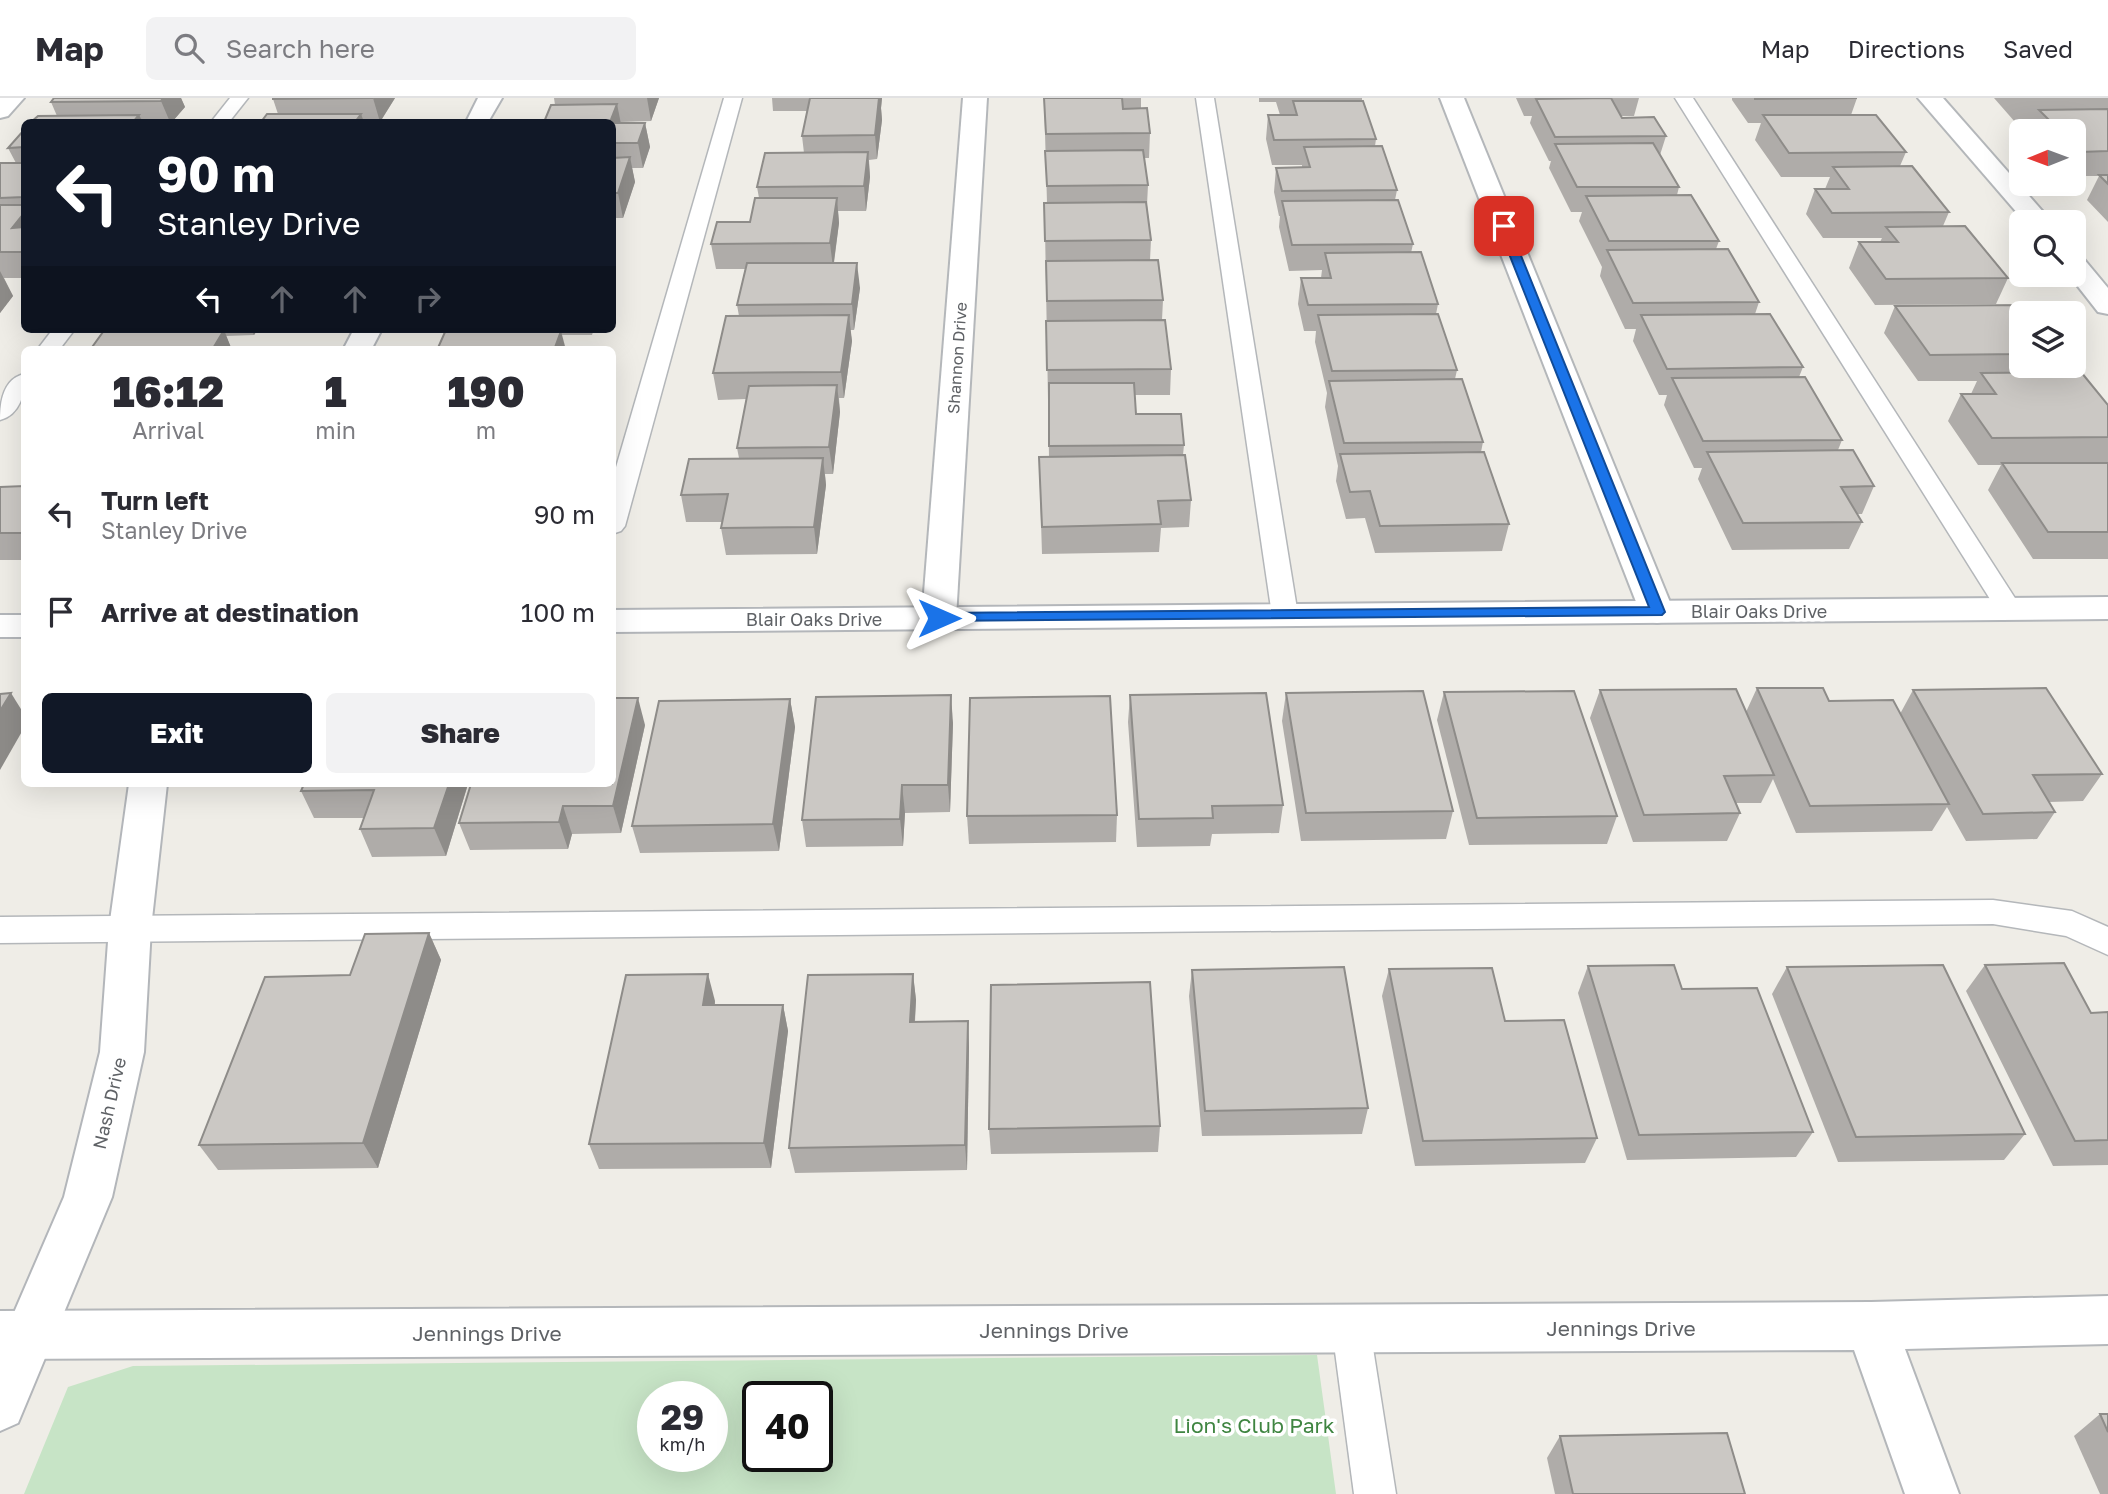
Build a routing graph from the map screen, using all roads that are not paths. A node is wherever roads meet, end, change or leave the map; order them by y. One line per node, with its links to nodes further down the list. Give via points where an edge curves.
1 (12, 98): 10 (street)
2 (239, 98): 11 (lane)
3 (490, 98): 12 (street)
4 (733, 98): 18 (lane)
5 (975, 98): 23 (street, Shannon Drive)
6 (1205, 98): 22 (lane)
7 (1452, 98): 21 (street)
8 (1684, 98): 19 (lane)
9 (1930, 98): 13 (street)
10 (0, 111)
11 (222, 119)
12 (479, 119)
13 (2028, 210)
14 (2086, 279): 15 (street)
15 (2108, 306)
16 (21, 385): 17 (lane)
17 (0, 413)
18 (616, 512)
19 (2009, 608): 20 (street, Blair Oaks Drive); 21 (street, Blair Oaks Drive)
20 (2108, 608)
21 (1657, 612): 22 (street, Blair Oaks Drive)
22 (1285, 615): 23 (street, Blair Oaks Drive)
23 (939, 618): 24 (street, Blair Oaks Drive)
24 (616, 621)
25 (0, 626): 26 (street)
26 (21, 626)
27 (148, 787): 28 (street, Nash Drive)
28 (130, 928): 29 (lane); 30 (lane, via 1993,912 2072,924); 34 (street, Nash Drive, via 122,1052 88,1197)
29 (0, 930)
30 (2108, 942)
31 (2108, 1320): 32 (street, Jennings Drive)
32 (1871, 1326): 33 (street, Jennings Drive); 37 (street)
33 (1351, 1329): 34 (street, Jennings Drive); 36 (lane)
34 (15, 1335): 35 (street, Nash Drive)
35 (0, 1405)
36 (1375, 1494)
37 (1932, 1494)

